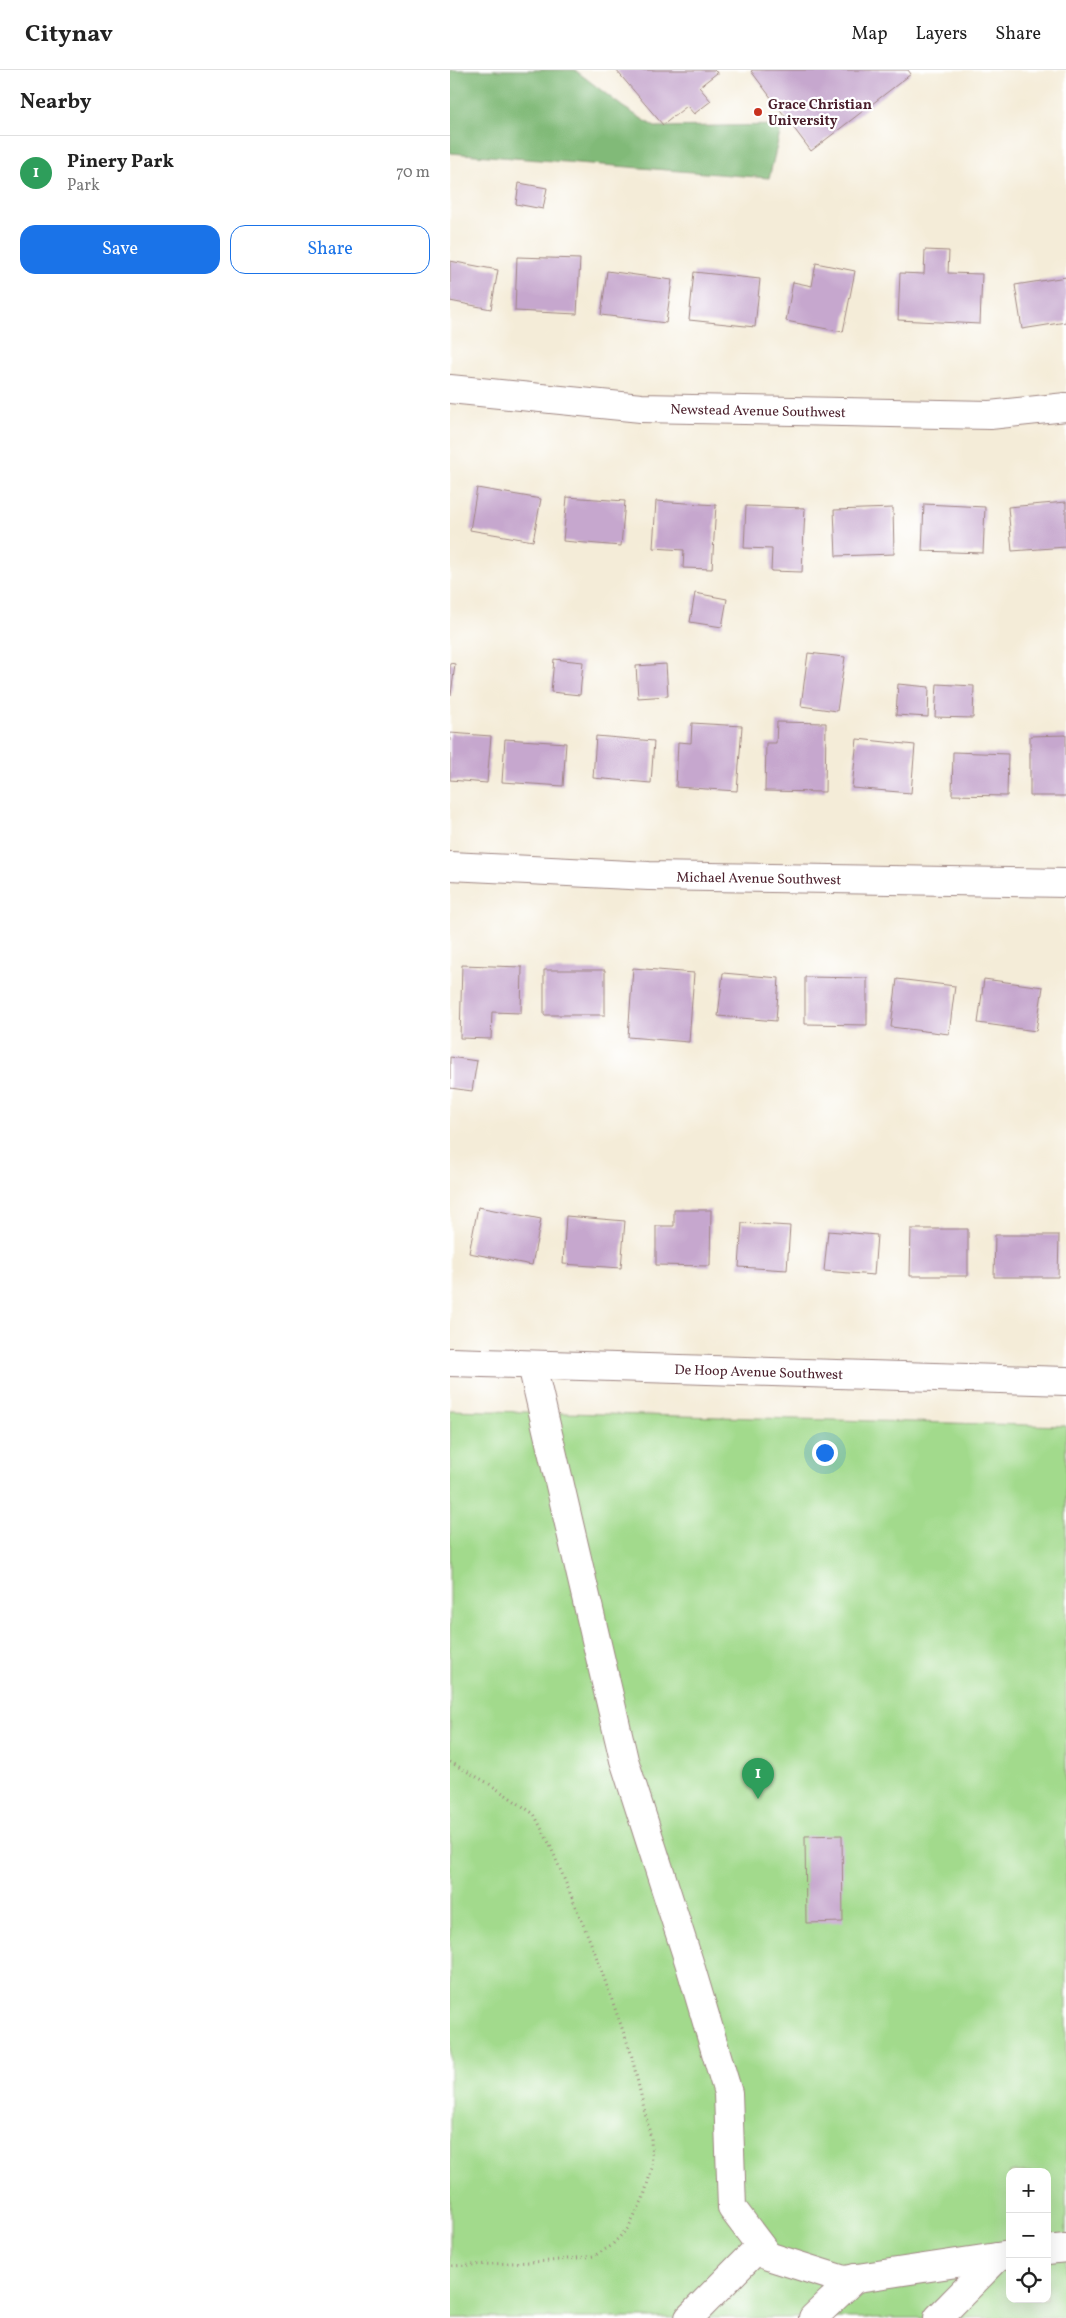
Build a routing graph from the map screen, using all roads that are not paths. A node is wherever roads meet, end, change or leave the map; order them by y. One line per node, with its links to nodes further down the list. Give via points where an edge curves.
1 (450, 389): 2 (street, Newstead Avenue Southwest, via 641,408 990,416)
2 (1066, 407)
3 (450, 866): 4 (street, Michael Avenue Southwest, via 649,876)
4 (1066, 883)
5 (450, 1362): 6 (street, De Hoop Avenue Southwest)
6 (532, 1365): 7 (street, De Hoop Avenue Southwest); 8 (street, via 624,1760 728,2093 732,2208)
7 (1066, 1381)
8 (760, 2246): 12 (street, via 768,2256 844,2280); 13 (street)
9 (1066, 2248): 10 (street)
10 (1051, 2250)
11 (1004, 2256): 12 (street); 15 (street)
12 (855, 2278): 14 (street)
13 (689, 2318)
14 (813, 2318)
15 (938, 2318)

